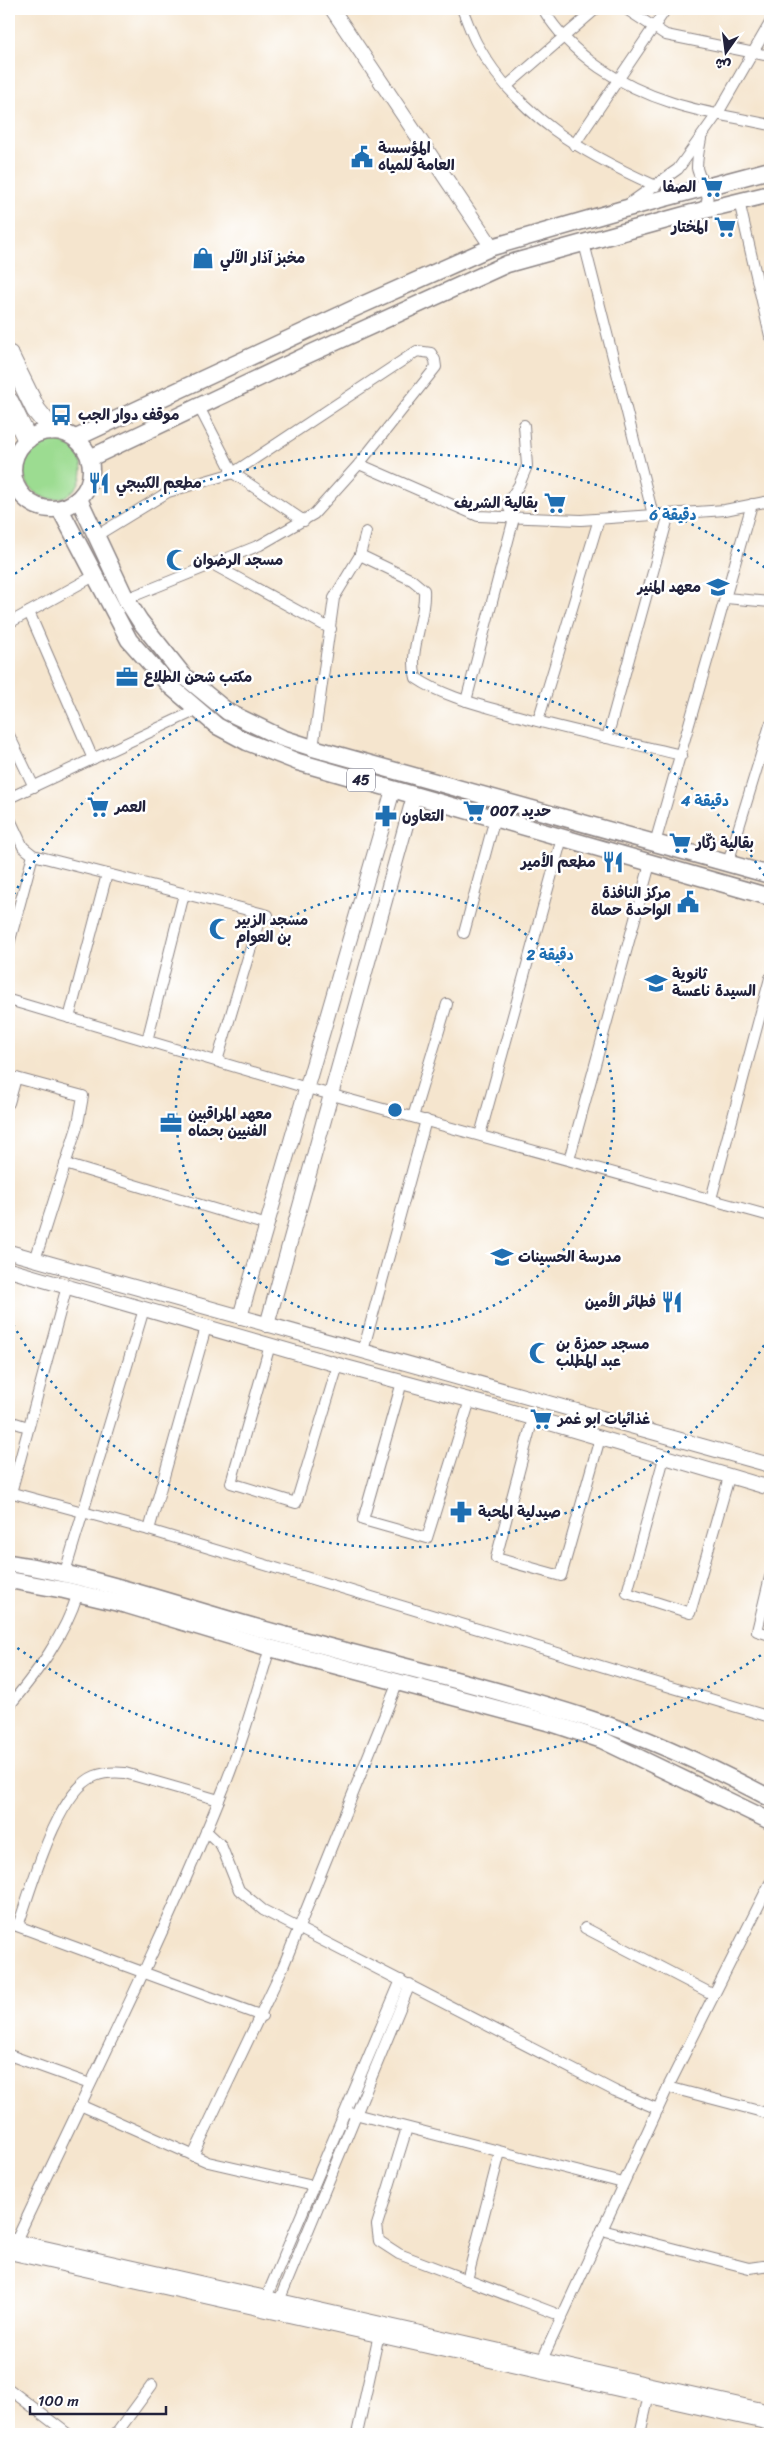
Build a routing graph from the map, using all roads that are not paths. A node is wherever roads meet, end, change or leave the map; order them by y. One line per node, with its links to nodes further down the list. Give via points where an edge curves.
1 (332, 9): 27 (street)
2 (340, 9): 27 (street)
3 (462, 9): 14 (street, via 477,44)
4 (543, 9): 10 (street)
5 (596, 9): 10 (street)
6 (626, 9): 9 (street)
7 (666, 9): 9 (street)
8 (770, 23): 11 (street)
9 (654, 27): 11 (street, via 666,34); 13 (street)
10 (564, 37): 13 (street, via 584,57); 14 (street)
11 (753, 53): 12 (street); 15 (street)
12 (770, 56)
13 (618, 80): 15 (street, via 674,104); 18 (street)
14 (508, 86): 18 (street, via 541,121)
15 (718, 113): 16 (street); 17 (street)
16 (770, 125)
17 (702, 134): 20 (street, via 678,168); 21 (street, via 697,169)
18 (574, 146): 20 (street)
19 (770, 170): 21 (main road)
20 (656, 186): 24 (street)
21 (706, 187): 24 (main road); 25 (street, via 708,199 702,209)
22 (770, 194): 23 (main road)
23 (739, 202): 25 (main road); 28 (street)
24 (620, 210): 27 (main road)
25 (692, 213): 26 (main road)
26 (584, 244): 31 (main road, via 507,264); 46 (street)
27 (496, 246): 34 (main road)
28 (770, 336)
29 (9, 355): 33 (highway, via 36,410)
30 (9, 402): 35 (highway)
31 (199, 407): 36 (main road); 39 (street)
32 (524, 425): 47 (street, via 527,466 507,504)
33 (52, 430): 34 (main road); 35 (main road)
34 (76, 438): 36 (main road)
35 (28, 439): 38 (main road, via 18,450)
36 (90, 458): 40 (main road, via 89,484)
37 (359, 464): 39 (street, via 436,367 431,353 417,351); 47 (street, via 478,516); 49 (street, via 326,502)
38 (11, 473): 41 (main road, via 16,485)
39 (233, 473): 49 (street); 51 (street, via 168,492)
40 (79, 499): 44 (main road); 51 (main road, 45)
41 (16, 500): 44 (main road, via 41,508)
42 (770, 501): 43 (street)
43 (752, 504): 45 (street, via 725,510); 55 (street)
44 (60, 509): 54 (main road, 45)
45 (669, 514): 46 (street); 66 (street)
46 (654, 515): 48 (street)
47 (514, 518): 48 (street); 61 (street)
48 (599, 519): 63 (street)
49 (304, 521): 53 (street)
50 (366, 532): 52 (street)
51 (96, 536): 56 (main road, 45)
52 (360, 555): 60 (street, via 334,598); 61 (street, via 412,580 424,590 425,602 413,667 416,678)
53 (214, 565): 56 (street); 60 (street)
54 (94, 576): 58 (street); 62 (main road, 45, via 129,640 169,685)
55 (726, 598): 57 (street); 68 (street)
56 (126, 599): 67 (main road, 45, via 183,675 228,712 282,738)
57 (770, 602)
58 (29, 612): 59 (street); 69 (street)
59 (9, 623)
60 (330, 629): 67 (street)
61 (466, 701): 63 (street)
62 (197, 710): 69 (street); 73 (main road, 45, via 217,726 247,742 298,762)
63 (538, 721): 66 (street)
64 (770, 725): 82 (street)
65 (9, 735): 72 (street)
66 (607, 738): 68 (street)
67 (313, 748): 70 (main road, 45)
68 (682, 755): 80 (street)
69 (94, 759): 72 (street)
70 (385, 768): 71 (main road, 45); 73 (main road)
71 (437, 783): 76 (main road); 80 (main road, 45)
72 (34, 787): 75 (street)
73 (386, 788): 74 (main road, 45); 97 (street)
74 (414, 796): 76 (main road, 45); 98 (street)
75 (9, 798)
76 (432, 801): 78 (main road, 45)
77 (9, 817): 81 (street)
78 (495, 818): 79 (main road, 45); 88 (street)
79 (562, 838): 83 (main road, 45); 102 (street)
80 (655, 844): 82 (main road, 45)
81 (32, 856): 84 (street); 89 (street)
82 (728, 863): 85 (main road, 45)
83 (650, 864): 87 (main road, 45); 103 (street)
84 (107, 874): 86 (street); 93 (street)
85 (770, 875)
86 (184, 894): 94 (street); 95 (street, via 264,914)
87 (770, 897)
88 (464, 933)
89 (9, 944)
90 (770, 978): 105 (street)
91 (9, 1000): 93 (street)
92 (447, 1004): 100 (street)
93 (69, 1018): 94 (street)
94 (146, 1040): 95 (street)
95 (217, 1062): 97 (street)
96 (12, 1077): 99 (street); 104 (street, via 83,1096)
97 (307, 1088): 98 (street); 107 (street)
98 (332, 1094): 100 (street); 114 (street)
99 (9, 1103)
100 (413, 1117): 101 (street)
101 (426, 1120): 102 (street); 117 (street)
102 (480, 1135): 103 (street)
103 (569, 1160): 105 (street)
104 (65, 1164): 107 (street); 109 (street)
105 (710, 1199): 106 (street)
106 (770, 1216)
107 (267, 1225): 113 (street)
108 (9, 1252): 109 (street)
109 (35, 1260): 113 (street)
110 (9, 1270): 111 (street)
111 (67, 1286): 112 (street); 123 (street)
112 (144, 1309): 115 (street); 130 (street)
113 (240, 1317): 114 (street)
114 (267, 1325): 117 (street)
115 (206, 1327): 116 (street); 131 (street)
116 (270, 1345): 118 (street); 118 (street, via 231,1483 296,1503)
117 (364, 1351): 126 (street)
118 (338, 1365): 119 (street)
119 (402, 1382): 120 (street); 120 (street, via 363,1520 427,1538)
120 (470, 1400): 121 (street)
121 (533, 1418): 124 (street); 124 (street, via 496,1558 561,1576)
122 (9, 1421): 123 (street)
123 (28, 1427): 129 (street)
124 (600, 1438): 125 (street)
125 (664, 1458): 127 (street); 127 (street, via 628,1593 690,1613)
126 (770, 1465)
127 (729, 1477): 128 (street)
128 (770, 1488)
129 (10, 1492): 130 (street)
130 (83, 1511): 131 (street); 133 (street)
131 (150, 1530): 141 (street)
132 (9, 1563): 133 (main road)
133 (65, 1572): 142 (main road, via 277,1634 591,1719 653,1743)
134 (770, 1577): 137 (street, via 757,1631)
135 (9, 1580): 136 (main road)
136 (78, 1593): 138 (main road); 140 (street, via 63,1632)
137 (770, 1635)
138 (270, 1648): 139 (main road); 143 (street)
139 (398, 1682): 144 (main road, via 602,1740); 149 (street)
140 (9, 1706)
141 (770, 1717)
142 (770, 1798)
143 (219, 1800): 145 (street); 147 (street, via 125,1773 111,1772 94,1777 79,1787 59,1815)
144 (770, 1820)
145 (206, 1831): 149 (street, via 221,1845 234,1881 246,1897); 150 (street)
146 (770, 1883): 152 (street)
147 (13, 1925): 150 (street)
148 (585, 1928): 152 (street)
149 (300, 1930): 151 (street); 153 (street)
150 (144, 1971): 153 (street); 155 (street)
151 (405, 1982): 158 (street, via 615,2091); 159 (street); 160 (street)
152 (714, 1995): 156 (street)
153 (262, 2016): 164 (street)
154 (9, 2055): 155 (street)
155 (90, 2084): 157 (street)
156 (668, 2086): 158 (street); 161 (street)
157 (80, 2105): 164 (street); 168 (street)
158 (658, 2109): 165 (street)
159 (345, 2111): 160 (street); 166 (street)
160 (356, 2114): 162 (street); 171 (street)
161 (770, 2114)
162 (407, 2128): 163 (street); 170 (street, via 376,2225 379,2241 399,2254)
163 (500, 2152): 165 (street); 170 (street)
164 (193, 2156): 166 (street, via 254,2174)
165 (624, 2183): 167 (street)
166 (313, 2186): 171 (street)
167 (602, 2230): 169 (street, via 749,2268); 172 (street)
168 (14, 2244): 171 (street); 173 (street)
169 (770, 2265)
170 (467, 2280): 172 (street)
171 (272, 2299): 174 (street)
172 (562, 2316): 174 (street)
173 (379, 2334): 177 (street); 182 (street)
174 (542, 2360): 178 (street)
175 (152, 2385): 181 (street)
176 (9, 2389): 180 (street)
177 (649, 2395): 179 (street); 183 (street)
178 (770, 2412)
179 (770, 2423)
180 (68, 2434)
181 (116, 2434)
182 (357, 2434)
183 (640, 2434)

